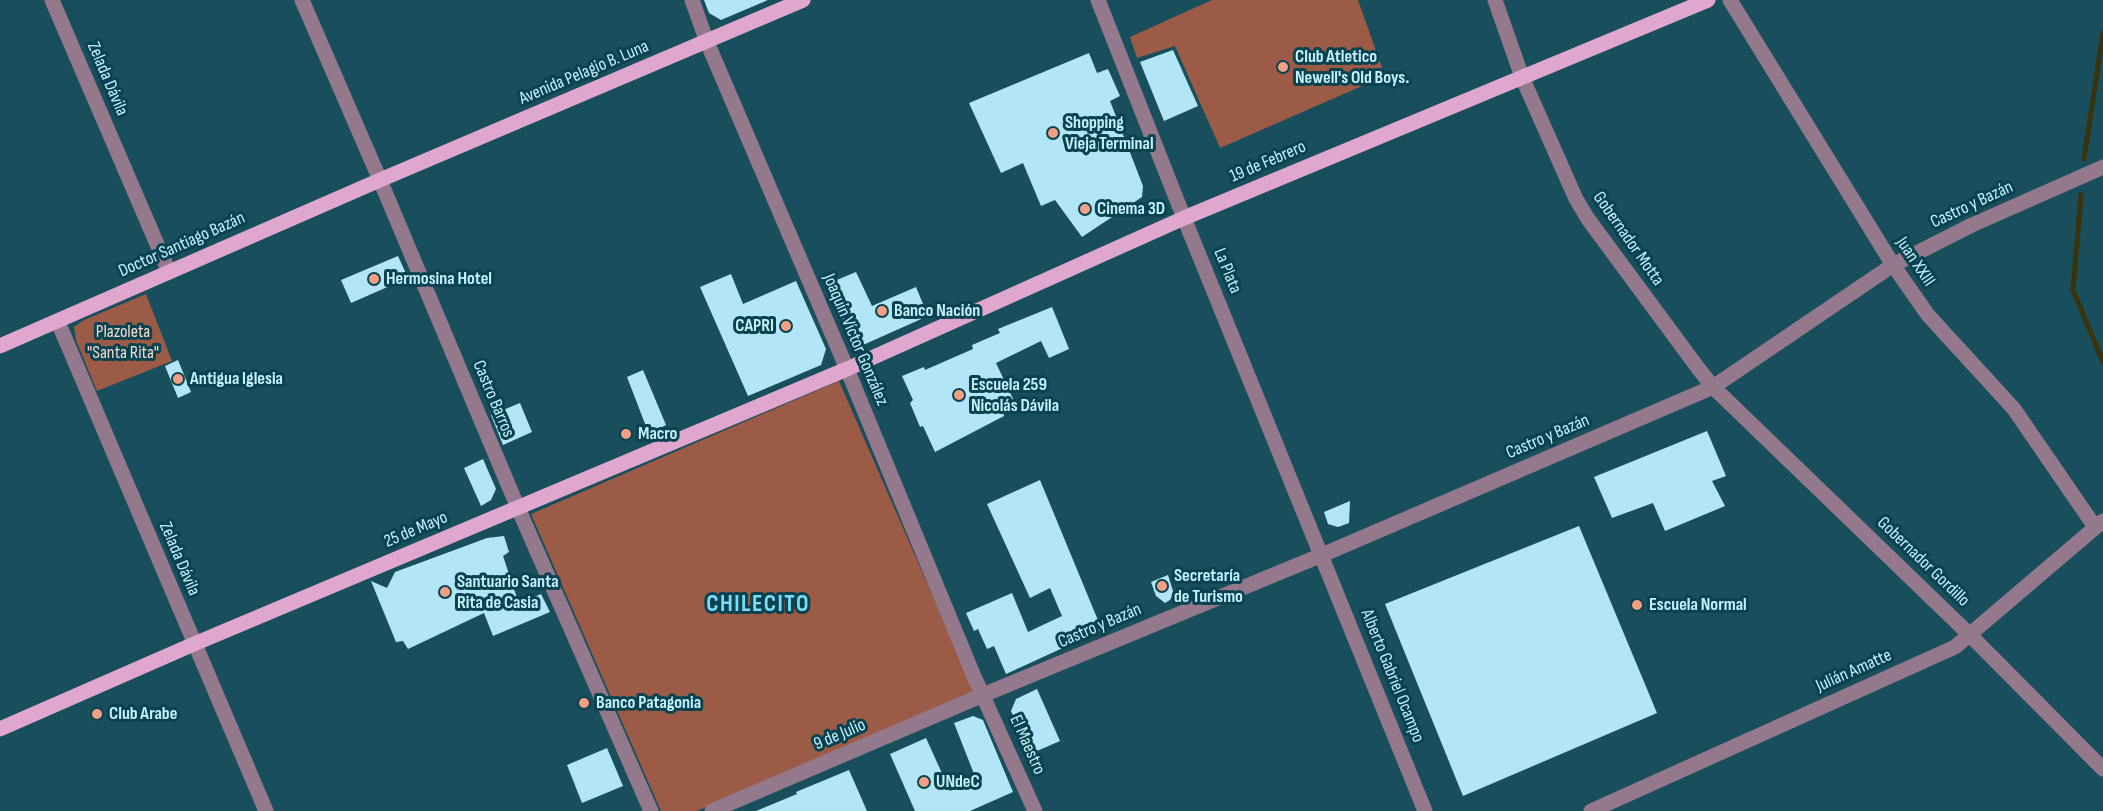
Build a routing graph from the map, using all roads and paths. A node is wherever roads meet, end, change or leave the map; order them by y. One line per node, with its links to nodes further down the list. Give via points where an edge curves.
1 (52, 0): 15 (street, Zelada Dávila)
2 (302, 0): 12 (street, Castro Barros)
3 (692, 0): 9 (street, Joaquín Víctor González)
4 (803, 0): 9 (main road, Avenida Pelagio B. Luna)
5 (1098, 0): 13 (street, La Plata)
6 (1496, 0): 10 (street, Gobernador Motta)
7 (1708, 0): 10 (main road, 19 de Febrero)
8 (1730, 0): 14 (street, Juan XXIII)
9 (707, 42): 12 (main road, Avenida Pelagio B. Luna); 18 (street, Joaquín Víctor González)
10 (1522, 77): 13 (main road, 19 de Febrero); 19 (street, Gobernador Motta, via 1588,219)
11 (2103, 167): 14 (street, Castro y Bazán)
12 (380, 180): 15 (main road, Doctor Santiago Bazán); 20 (street, Castro Barros)
13 (1184, 219): 18 (main road, 19 de Febrero); 22 (street, La Plata)
14 (1893, 265): 19 (street, Castro y Bazán); 21 (street, Juan XXIII, via 1928,315 2014,409)
15 (169, 272): 16 (main road, Doctor Santiago Bazán)
16 (57, 322): 17 (main road, Doctor Santiago Bazán); 24 (street, Zelada Dávila)
17 (0, 345)
18 (847, 369): 20 (main road, 25 de Mayo); 25 (street, Joaquín Víctor González)
19 (1713, 387): 22 (street, Castro y Bazán); 23 (street, Gobernador Gordillo)
20 (518, 508): 24 (main road, 25 de Mayo); 29 (street, Castro Barros)
21 (2099, 524): 23 (street, Julián Amatte)
22 (1322, 555): 25 (street, Castro y Bazán); 32 (street, Alberto Gabriel Ocampo)
23 (1970, 635): 27 (street, Gobernador Gordillo); 33 (street, Julián Amatte, via 1955,647)
24 (194, 644): 26 (main road, 25 de Mayo); 28 (street, Zelada Dávila)
25 (983, 695): 30 (street, 9 de Julio); 31 (street, El Maestro)
26 (0, 729)
27 (2103, 769)
28 (266, 811)
29 (651, 811)
30 (712, 811)
31 (1035, 811)
32 (1425, 811)
33 (1592, 811)

